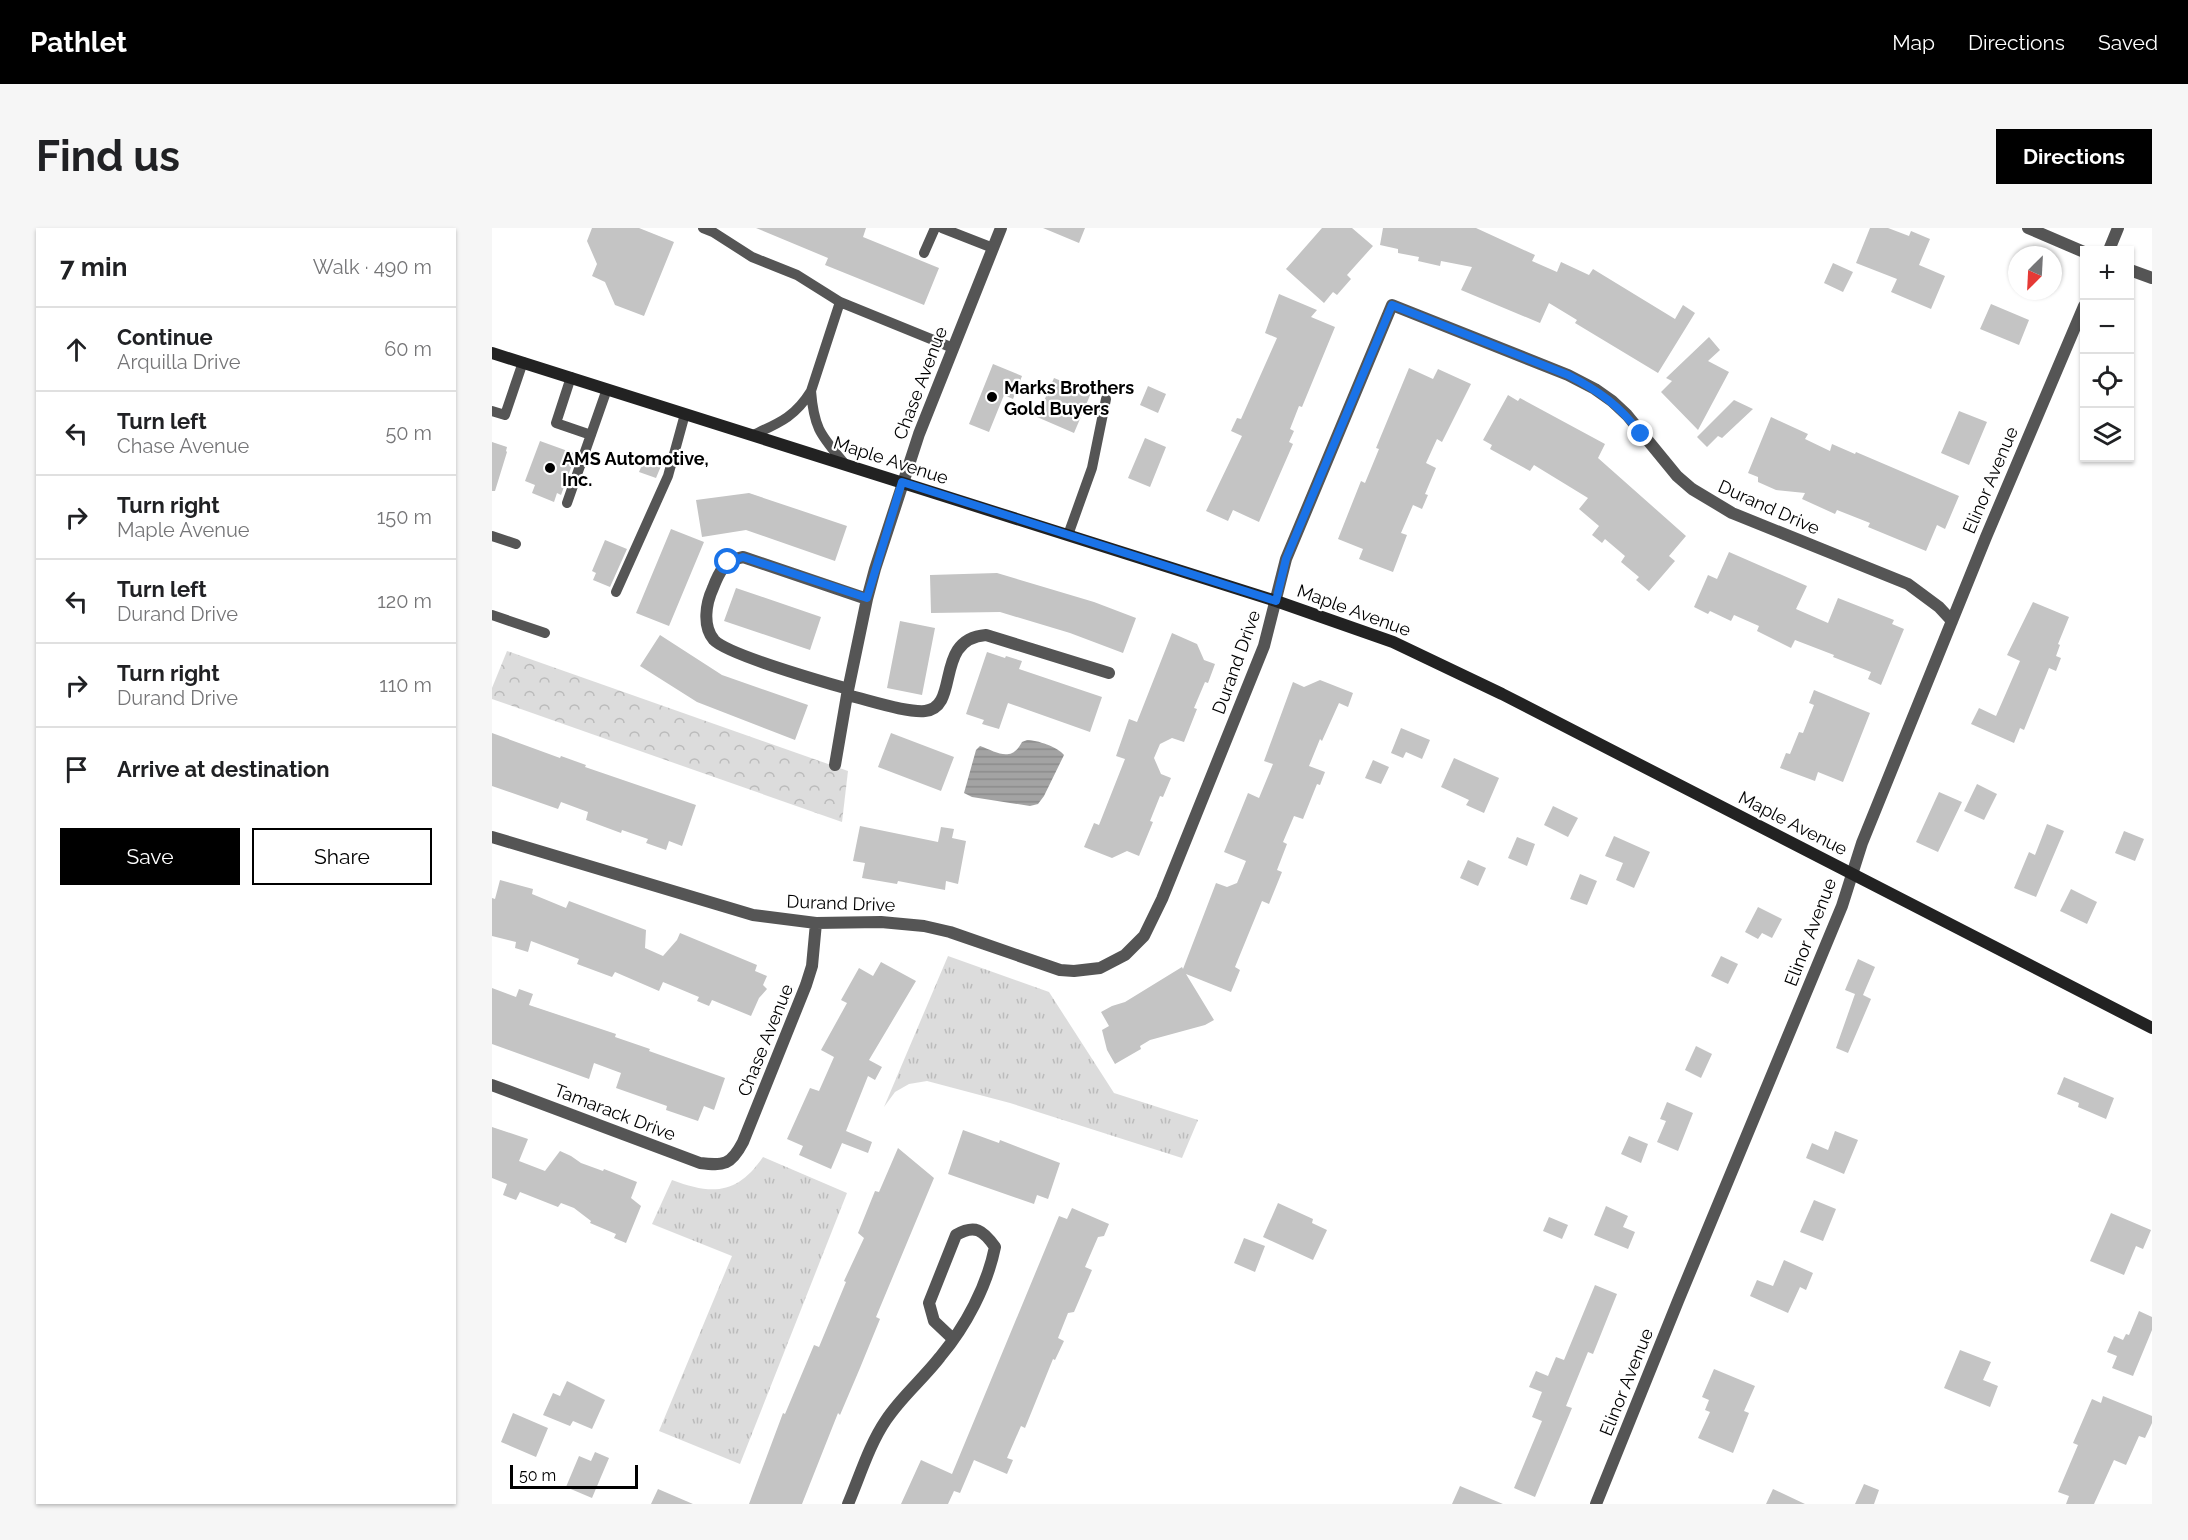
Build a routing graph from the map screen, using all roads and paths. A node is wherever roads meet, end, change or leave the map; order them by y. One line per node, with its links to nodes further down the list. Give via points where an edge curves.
1 (703, 228): 13 (lane, via 752,257 797,274)
2 (935, 228): 10 (lane)
3 (942, 228): 8 (lane)
4 (1001, 228): 8 (street, Chase Avenue)
5 (2028, 228): 9 (street)
6 (2118, 228): 7 (street)
7 (2111, 246)
8 (993, 248): 15 (street, Chase Avenue)
9 (2080, 250)
10 (924, 253)
11 (2134, 271): 12 (street)
12 (2152, 278)
13 (840, 302): 15 (lane); 20 (lane)
14 (2080, 317): 36 (street, Elinor Avenue)
15 (953, 348): 27 (street, Chase Avenue)
16 (492, 352): 17 (main road, Maple Avenue)
17 (523, 362): 18 (main road, Maple Avenue); 22 (lane, via 505,415)
18 (571, 377): 19 (main road, Maple Avenue); 24 (lane, via 556,423)
19 (607, 389): 23 (main road, Maple Avenue); 24 (lane)
20 (811, 391): 25 (lane, via 787,420); 26 (lane, via 819,432)
21 (1106, 399): 29 (lane, via 1092,468)
22 (492, 411)
23 (685, 414): 25 (main road, Maple Avenue); 32 (lane, via 668,476)
24 (591, 435): 28 (lane)
25 (753, 435): 26 (main road, Maple Avenue)
26 (844, 463): 27 (main road, Maple Avenue)
27 (902, 482): 29 (main road, Maple Avenue); 33 (street, Chase Avenue)
28 (567, 503)
29 (1068, 535): 34 (main road, Maple Avenue)
30 (492, 536): 31 (lane)
31 (516, 544)
32 (616, 592)
33 (867, 598): 39 (street, Chase Avenue); 39 (street, via 743,557 728,562 717,576 706,613 709,632 728,649)
34 (1276, 601): 36 (street, Durand Drive, via 1286,559 1392,305 1595,389 1627,415 1677,476 1708,500 1731,513 1908,584); 42 (main road, Maple Avenue, via 1438,662); 43 (street, Durand Drive, via 1264,646 1162,899 1144,936 1125,955 1100,968 1060,970 924,926)
35 (492, 615): 37 (lane)
36 (1952, 621): 42 (street, Elinor Avenue)
37 (545, 633)
38 (1109, 673): 39 (street, via 986,635 966,640 960,647 941,700 931,709 909,710)
39 (847, 692): 40 (street, Chase Avenue)
40 (835, 765)
41 (492, 837): 43 (street, Durand Drive, via 753,915)
42 (1852, 874): 44 (main road, Maple Avenue); 49 (street, Elinor Avenue)
43 (816, 923): 46 (street, Chase Avenue, via 806,985 743,1142)
44 (2152, 1028)
45 (492, 1084): 46 (street, Tamarack Drive, via 700,1163)
46 (728, 1163)
47 (953, 1339): 47 (street, via 976,1301 995,1247 978,1230 966,1229 956,1235 929,1303 934,1321); 48 (street, via 887,1419)
48 (848, 1504)
49 (1596, 1504)

